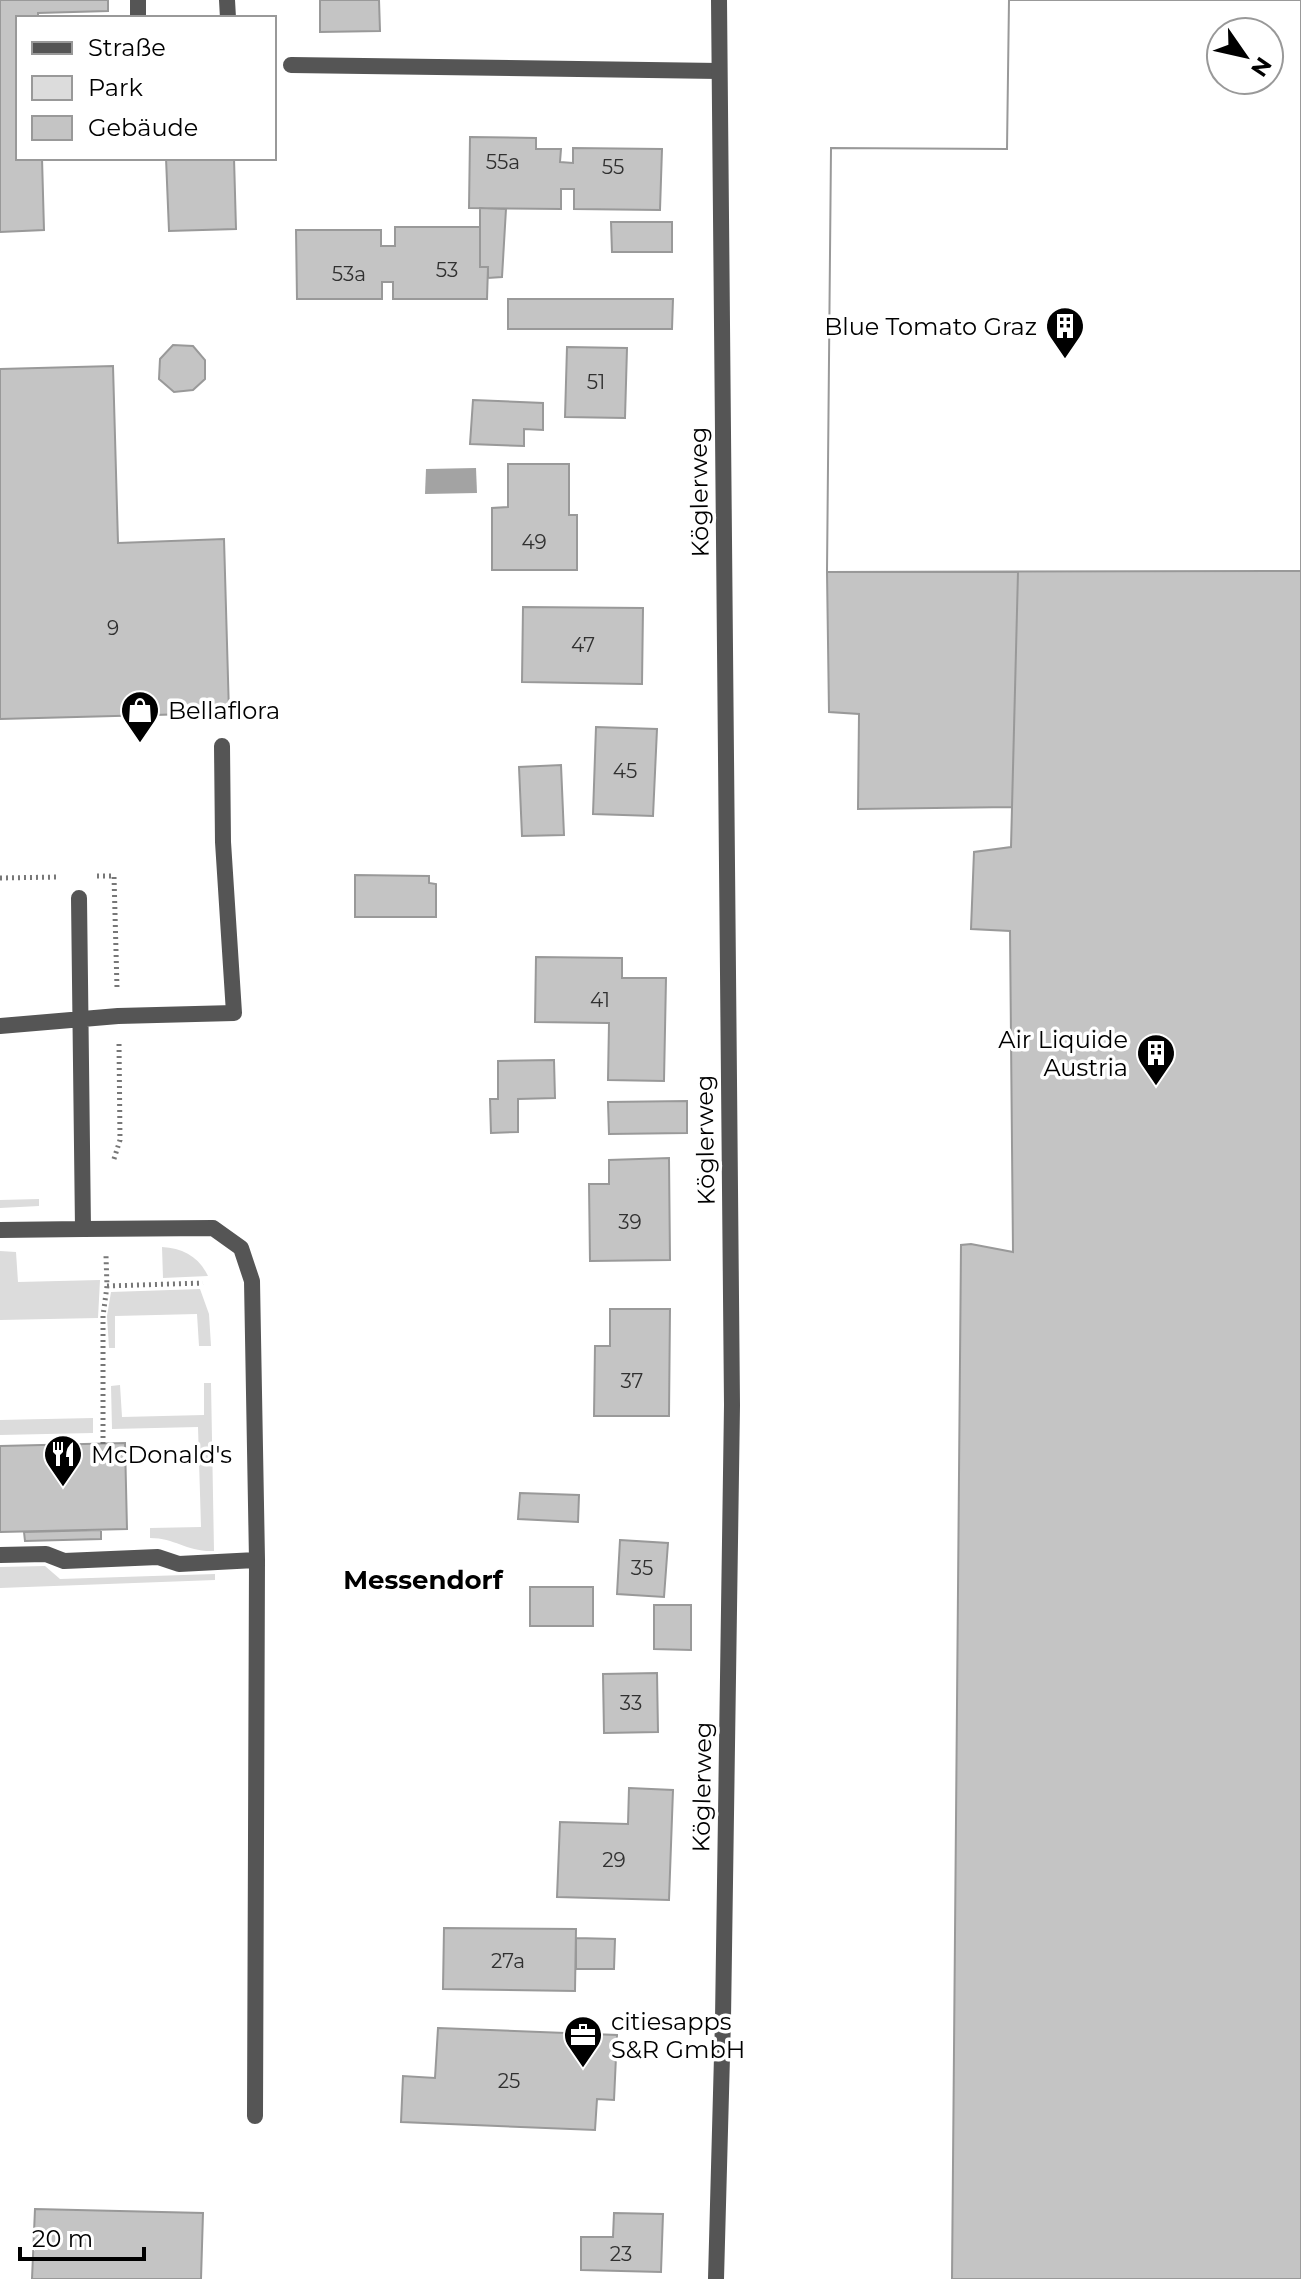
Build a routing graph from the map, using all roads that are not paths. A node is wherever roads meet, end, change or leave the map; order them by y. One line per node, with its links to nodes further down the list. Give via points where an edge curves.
1 (719, 0): 3 (street, Köglerweg)
2 (291, 65): 3 (street)
3 (719, 71): 13 (street, Köglerweg, via 732,1405)
4 (222, 746): 6 (street, via 234,1013)
5 (79, 898): 6 (street)
6 (81, 1019): 7 (street); 8 (street)
7 (0, 1026)
8 (83, 1229): 9 (street); 11 (street, via 213,1228 241,1248 252,1281)
9 (0, 1230)
10 (0, 1555): 11 (street, via 46,1554 64,1561 158,1557 179,1564)
11 (257, 1560): 12 (street)
12 (255, 2116)
13 (716, 2279)

